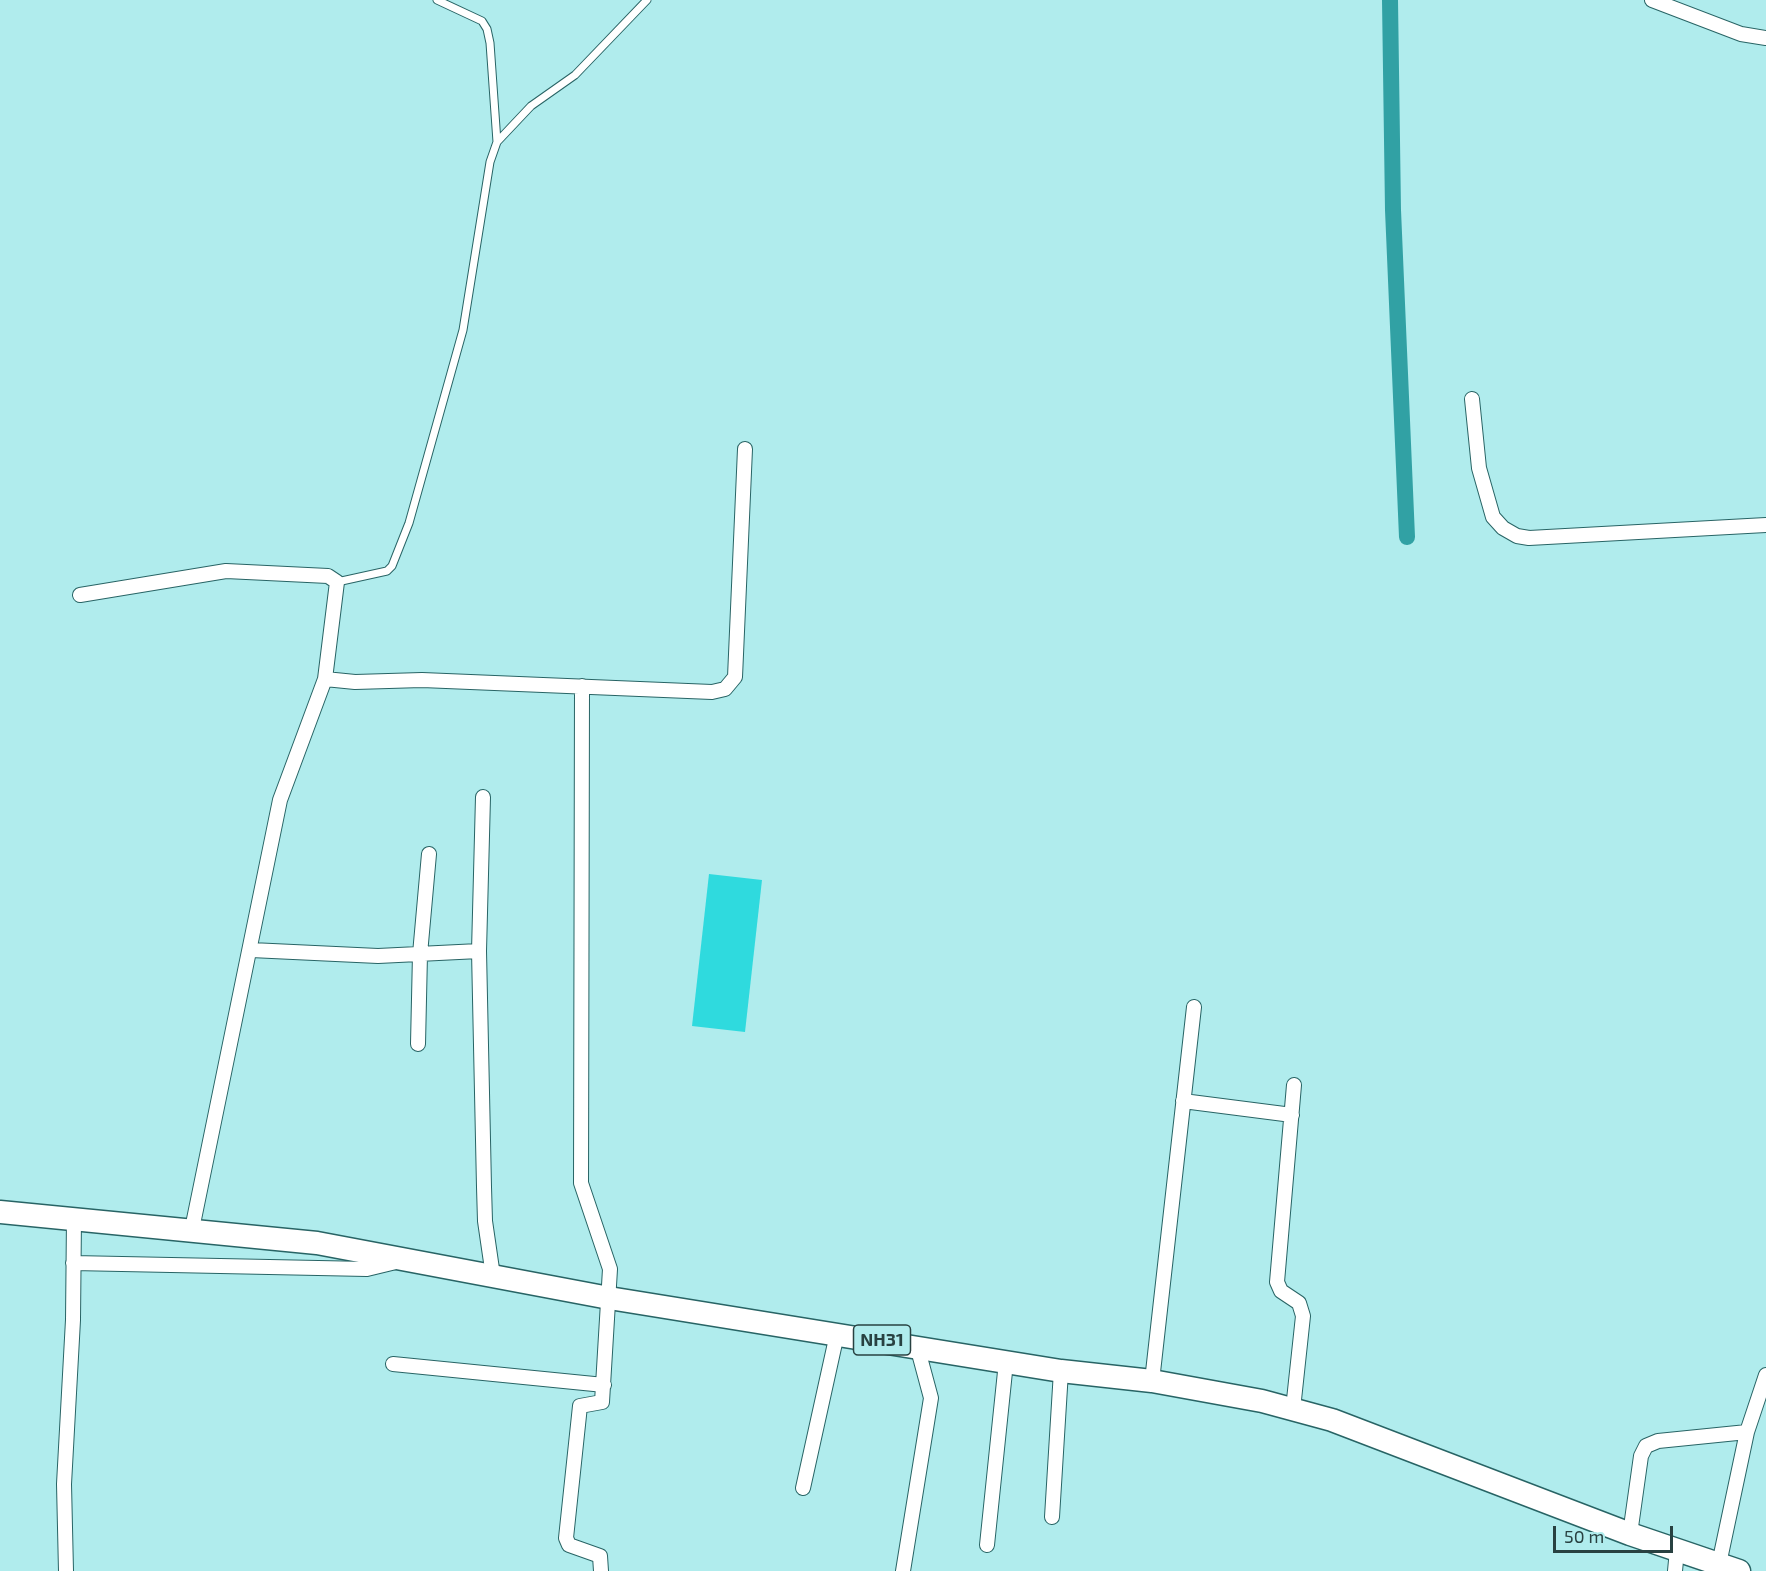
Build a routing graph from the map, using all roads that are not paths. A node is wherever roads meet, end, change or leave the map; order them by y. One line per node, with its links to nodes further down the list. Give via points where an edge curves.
1 (437, 0): 5 (lane, via 482,21 487,29)
2 (647, 0): 5 (lane, via 575,75 531,106)
3 (1652, 0): 4 (street, via 1741,34)
4 (1766, 38)
5 (497, 142): 9 (lane, via 490,162 463,330 409,523 387,571)
6 (1472, 399): 8 (street, via 1479,468 1492,517 1517,536)
7 (745, 449): 12 (street, via 732,684 712,692)
8 (1766, 525)
9 (337, 582): 10 (street, via 328,576 226,571); 11 (street)
10 (80, 595)
11 (325, 679): 12 (street); 15 (street, via 280,800)
12 (582, 686): 29 (street, via 581,1184 610,1269)
13 (483, 797): 16 (street)
14 (429, 854): 17 (street)
15 (251, 950): 17 (street); 25 (street)
16 (479, 951): 17 (street); 28 (street, via 485,1221)
17 (420, 954): 19 (street)
18 (1194, 1007): 21 (street)
19 (418, 1044)
20 (1294, 1085): 22 (street)
21 (1183, 1101): 22 (street); 36 (street)
22 (1292, 1115): 38 (street, via 1277,1282 1281,1291 1299,1303 1303,1316)
23 (0, 1212): 24 (highway, NH31)
24 (74, 1218): 25 (highway, NH31); 27 (street)
25 (192, 1229): 26 (highway, NH31, via 305,1241)
26 (407, 1258): 27 (street, via 367,1269); 28 (highway, NH31)
27 (73, 1263): 46 (street, via 74,1320 64,1484)
28 (493, 1276): 29 (highway, NH31)
29 (609, 1298): 30 (highway, NH31); 37 (street)
30 (837, 1334): 31 (highway, NH31); 40 (street)
31 (917, 1346): 32 (highway, NH31); 48 (street, via 931,1398)
32 (1006, 1362): 34 (highway, NH31); 43 (street)
33 (393, 1364): 37 (street)
34 (1061, 1371): 36 (highway, NH31); 41 (street)
35 (1766, 1376): 39 (street)
36 (1152, 1381): 38 (highway, NH31)
37 (604, 1385): 47 (street, via 602,1404 580,1406 566,1538 569,1545 600,1556)
38 (1293, 1409): 42 (highway, NH31, via 1332,1420)
39 (1747, 1432): 42 (street, via 1658,1441 1646,1446 1641,1456); 45 (street)
40 (803, 1488)
41 (1052, 1516)
42 (1630, 1534): 44 (highway, NH31)
43 (987, 1545)
44 (1676, 1560): 45 (highway, NH31)
45 (1729, 1568)
46 (66, 1571)
47 (601, 1571)
48 (903, 1571)

